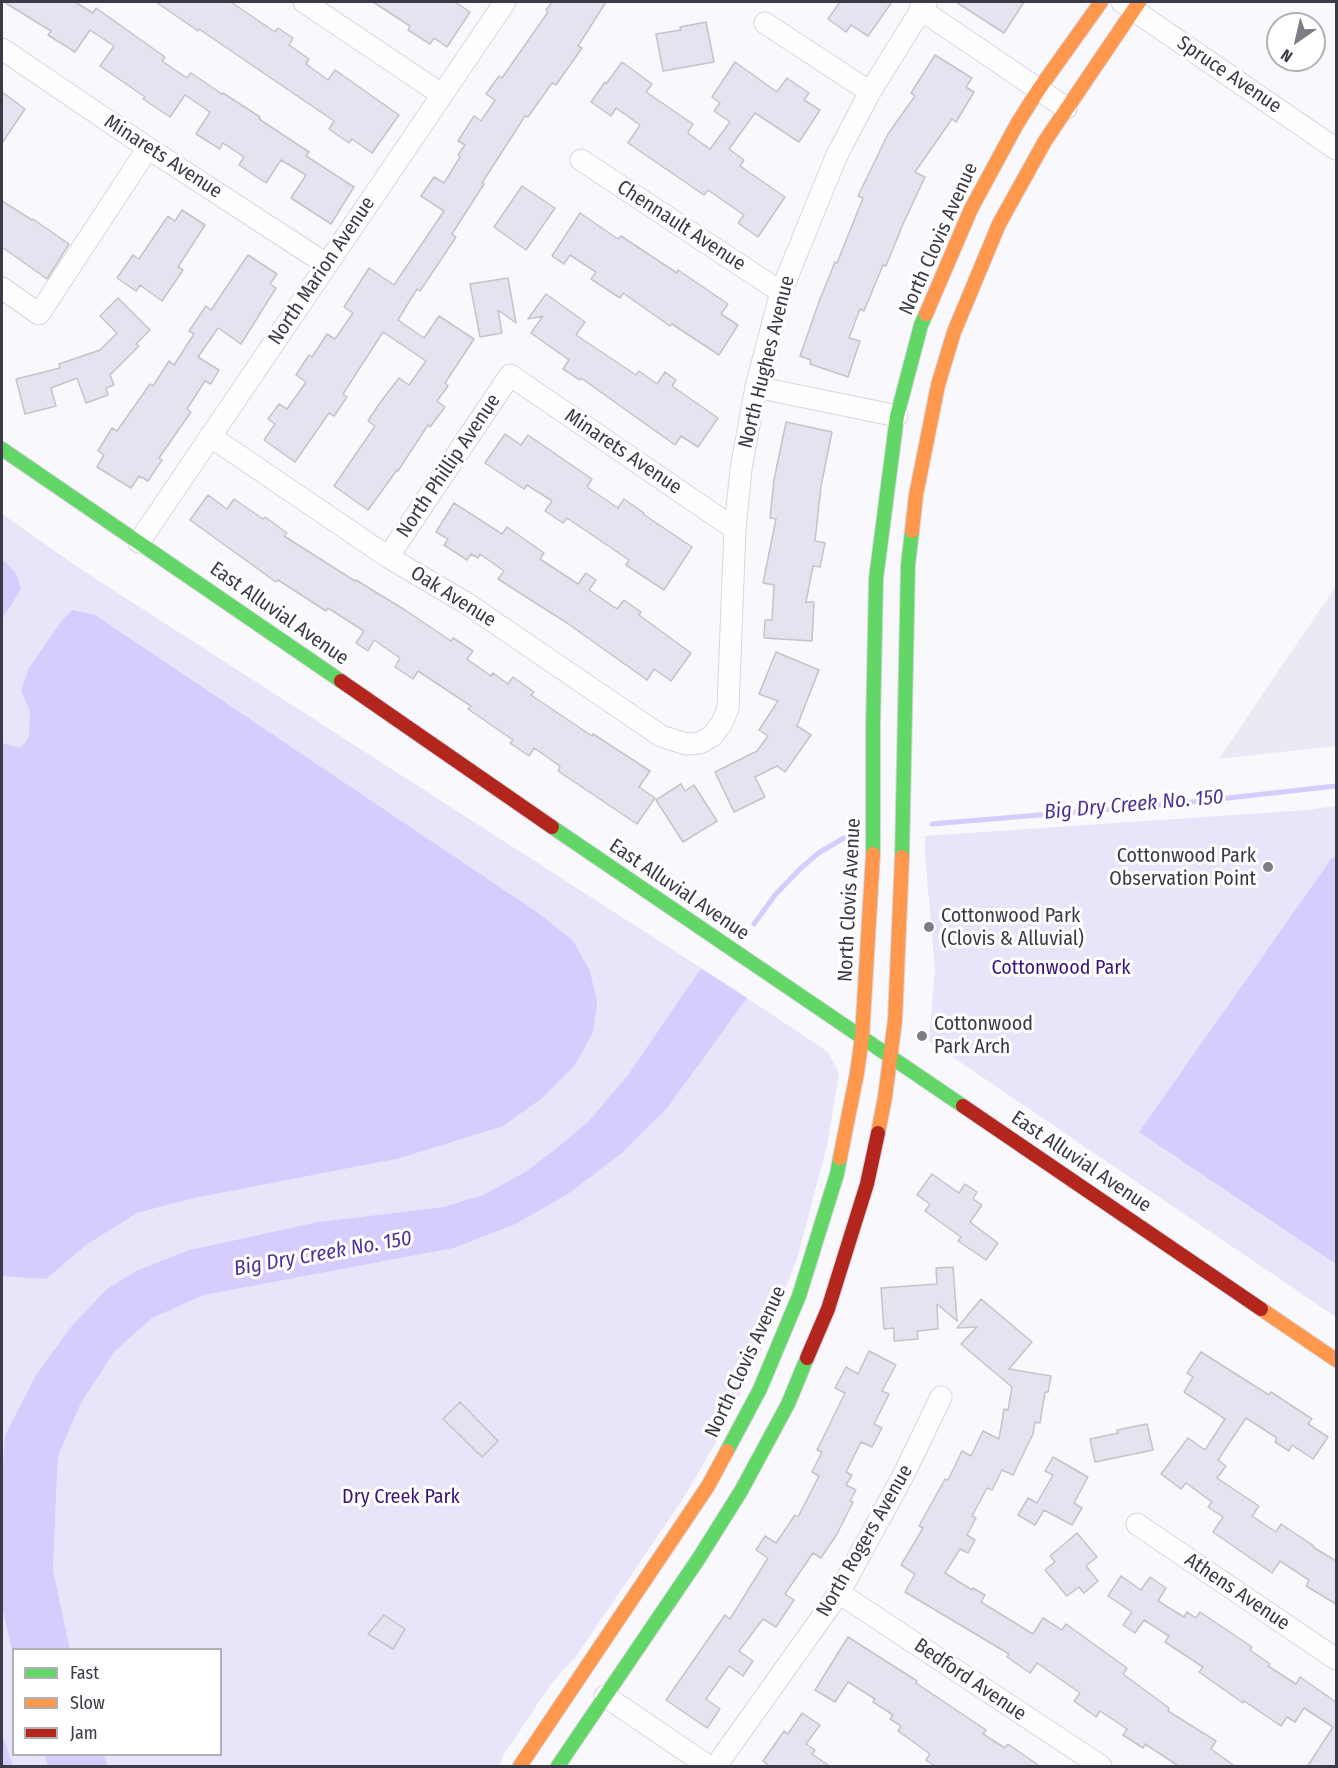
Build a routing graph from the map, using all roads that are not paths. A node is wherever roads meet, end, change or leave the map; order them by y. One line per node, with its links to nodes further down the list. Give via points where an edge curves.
1 (304, 2): 10 (street)
2 (505, 2): 10 (street, North Marion Avenue)
3 (1101, 2): 8 (main road, North Clovis Avenue)
4 (1131, 4): 11 (main road); 13 (street, Spruce Avenue)
5 (923, 5): 8 (street); 9 (street, North Hughes Avenue)
6 (765, 23): 9 (street)
7 (2, 49): 12 (street, Minarets Avenue)
8 (1039, 89): 11 (street); 20 (main road, North Clovis Avenue, via 994,164 945,266 921,325)
9 (870, 92): 17 (street, North Hughes Avenue, via 836,157)
10 (441, 94): 15 (street, North Marion Avenue)
11 (1066, 108): 28 (main road, via 999,224 954,332 938,385 915,495)
12 (148, 148): 15 (street, Minarets Avenue); 16 (street, via 39,314)
13 (1336, 149)
14 (581, 160): 17 (street, Chennault Avenue)
15 (326, 264): 21 (street, North Marion Avenue)
16 (2, 288)
17 (781, 292): 19 (street, North Hughes Avenue)
18 (510, 375): 23 (street, Minarets Avenue); 25 (street, North Phillip Avenue)
19 (756, 387): 20 (street); 23 (street, North Hughes Avenue)
20 (897, 416): 26 (main road, via 903,464); 30 (main road, North Clovis Avenue, via 876,579 874,836)
21 (210, 436): 24 (street, North Marion Avenue); 25 (street, Oak Avenue)
22 (2, 449): 24 (main road, East Alluvial Avenue)
23 (735, 529): 29 (street, North Hughes Avenue, via 728,708 712,736)
24 (140, 542): 30 (main road, East Alluvial Avenue)
25 (388, 557): 29 (street, Oak Avenue, via 466,603 661,735 686,744)
26 (892, 562)
27 (893, 583): 28 (main road)
28 (906, 598): 31 (main road, via 901,901)
29 (700, 743)
30 (862, 1037): 31 (main road, East Alluvial Avenue); 34 (main road, North Clovis Avenue, via 837,1174 799,1296 760,1389)
31 (891, 1056): 32 (main road, East Alluvial Avenue); 39 (main road, via 867,1184 828,1309 788,1404 699,1558)
32 (1336, 1360)
33 (941, 1397): 37 (street, North Rogers Avenue)
34 (708, 1486): 36 (main road); 40 (main road, North Clovis Avenue)
35 (1137, 1524): 38 (street, Athens Avenue)
36 (689, 1537)
37 (839, 1593): 43 (street, North Rogers Avenue); 44 (street, Bedford Avenue)
38 (1336, 1659)
39 (604, 1687): 41 (main road); 42 (street)
40 (520, 1767)
41 (558, 1767)
42 (708, 1767)
43 (716, 1767)
44 (1101, 1767)

